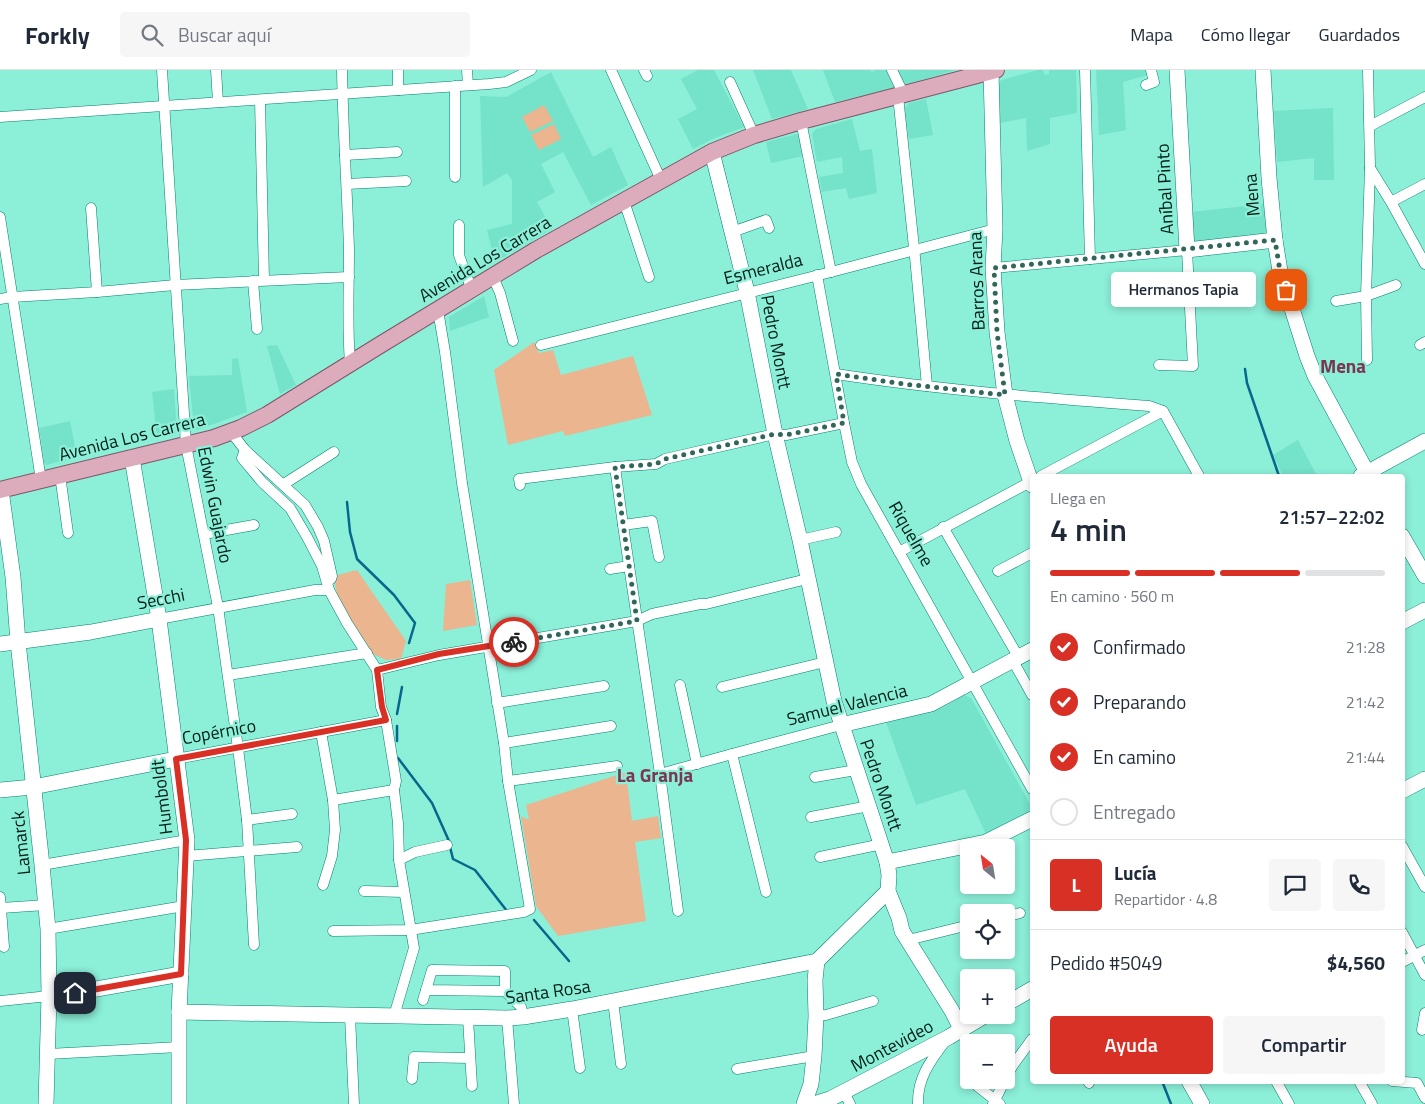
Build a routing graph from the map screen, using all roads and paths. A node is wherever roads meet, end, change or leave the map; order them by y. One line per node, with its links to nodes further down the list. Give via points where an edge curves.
1 (162, 70): 25 (street, Edwin Guajardo)
2 (216, 70): 24 (street)
3 (342, 70): 20 (street)
4 (398, 70): 19 (street)
5 (467, 70): 16 (street)
6 (531, 70): 16 (street, via 506,82)
7 (611, 70): 35 (street)
8 (892, 70): 21 (street)
9 (1085, 70): 50 (street)
10 (1151, 70): 17 (street, via 1154,82)
11 (1177, 70): 49 (street, Aníbal Pinto)
12 (1263, 70): 47 (street, Mena)
13 (1368, 70): 28 (street)
14 (993, 71): 21 (main road, Avenida Los Carrera); 45 (street, Barros Arana)
15 (730, 82): 29 (street)
16 (468, 85): 18 (street)
17 (1146, 85)
18 (455, 86): 19 (street); 34 (street)
19 (398, 90): 20 (street)
20 (342, 94): 23 (street); 32 (street)
21 (901, 96): 27 (main road, Avenida Los Carrera); 48 (street)
22 (1425, 96): 28 (street)
23 (260, 100): 24 (street); 58 (street)
24 (218, 102): 25 (street)
25 (164, 106): 26 (street); 59 (street, Edwin Guajardo)
26 (0, 117)
27 (801, 121): 29 (main road, Avenida Los Carrera); 53 (street)
28 (1370, 126): 33 (street)
29 (754, 136): 31 (main road, Avenida Los Carrera)
30 (397, 152): 32 (street)
31 (712, 152): 35 (main road, Avenida Los Carrera); 46 (street, Pedro Montt)
32 (345, 155): 37 (street)
33 (1370, 167): 40 (street); 64 (street)
34 (455, 176)
35 (661, 180): 39 (main road, Avenida Los Carrera)
36 (406, 181): 37 (street)
37 (347, 184): 55 (street)
38 (1425, 184): 40 (street)
39 (624, 201): 56 (main road, Avenida Los Carrera); 57 (street)
40 (1391, 202): 51 (street)
41 (91, 208): 62 (street)
42 (0, 217): 65 (street)
43 (459, 225): 61 (street, via 459,255)
44 (769, 228): 46 (street, via 766,220)
45 (995, 229): 48 (street, Esmeralda); 52 (street, Barros Arana)
46 (732, 232): 63 (street, Pedro Montt)
47 (1275, 240): 49 (street); 91 (street, Mena, via 1280,271 1315,376)
48 (914, 249): 53 (street, Esmeralda); 76 (street)
49 (1187, 250): 50 (street); 74 (street, Aníbal Pinto, via 1193,366)
50 (1090, 259): 52 (street)
51 (1425, 264)
52 (994, 268): 77 (street, Barros Arana, via 997,332)
53 (831, 272): 54 (street, Esmeralda)
54 (817, 275): 63 (street, Esmeralda); 75 (street, Riquelme)
55 (349, 276): 58 (street); 73 (street)
56 (493, 277): 61 (main road, Avenida Los Carrera); 70 (street)
57 (649, 277)
58 (259, 280): 59 (street); 69 (street)
59 (175, 284): 62 (street); 83 (street, Edwin Guajardo)
60 (1396, 285): 64 (street)
61 (472, 289): 68 (main road, Avenida Los Carrera)
62 (97, 292): 65 (street)
63 (747, 292): 71 (street, Esmeralda); 81 (street, Pedro Montt)
64 (1366, 296): 67 (street); 72 (street)
65 (12, 297): 66 (street); 94 (street)
66 (0, 299)
67 (1336, 301)
68 (438, 310): 73 (main road, Avenida Los Carrera); 124 (street)
69 (257, 330)
70 (512, 341)
71 (540, 345)
72 (1367, 360)
73 (350, 363): 80 (main road, Avenida Los Carrera, via 267,416)
74 (1159, 364)
75 (836, 374): 76 (street); 79 (street, Riquelme)
76 (927, 386): 77 (street)
77 (1005, 395): 78 (street, via 1149,406); 88 (street, Barros Arana)
78 (1163, 411): 89 (street); 90 (street)
79 (844, 423): 81 (street, via 786,435); 108 (street, Riquelme, via 852,462 861,484)
80 (231, 432): 83 (main road, Avenida Los Carrera); 84 (street)
81 (775, 434): 87 (street, via 665,459 656,464); 106 (street, Pedro Montt)
82 (1425, 441): 92 (street)
83 (186, 445): 86 (main road, Avenida Los Carrera); 104 (street, Edwin Guajardo)
84 (245, 450): 96 (street); 116 (street, via 242,458 290,508 304,531 322,566)
85 (334, 452): 96 (street)
86 (132, 458): 93 (main road, Avenida Los Carrera); 119 (street, Humboldt)
87 (615, 467): 97 (street, via 520,479); 99 (street)
88 (1031, 474)
89 (1047, 474)
90 (1198, 474)
91 (1365, 474)
92 (1368, 474)
93 (60, 475): 94 (main road, Avenida Los Carrera); 103 (street)
94 (41, 480): 98 (main road, Avenida Los Carrera)
95 (1030, 483): 101 (street)
96 (284, 484): 116 (street, via 306,505 318,526 332,576)
97 (520, 485)
98 (1, 490): 105 (street, Lamarck)
99 (623, 525): 110 (street, via 652,521); 111 (street)
100 (254, 526): 104 (street)
101 (943, 528): 108 (street); 126 (street)
102 (836, 532): 106 (street)
103 (68, 533)
104 (204, 534): 117 (street, Edwin Guajardo)
105 (4, 535): 122 (street, Lamarck, via 13,577)
106 (800, 540): 115 (street, Pedro Montt)
107 (1405, 541): 114 (street)
108 (900, 552): 130 (street, Riquelme)
109 (1030, 554): 113 (street)
110 (659, 557)
111 (629, 566): 112 (street); 121 (street)
112 (610, 568)
113 (998, 572)
114 (1425, 576)
115 (807, 578): 121 (street, via 652,614); 127 (street, Pedro Montt)
116 (329, 590): 117 (street, Secchi); 125 (street)
117 (218, 607): 119 (street, Secchi); 129 (street, Edwin Guajardo)
118 (1425, 610): 120 (street)
119 (159, 619): 122 (street, Secchi); 143 (street, Humboldt)
120 (1405, 620)
121 (637, 621): 124 (street); 147 (street)
122 (18, 642): 123 (street, Secchi); 152 (street, Lamarck)
123 (0, 644)
124 (488, 646): 128 (street, via 439,654); 135 (street)
125 (367, 653): 128 (street); 129 (street)
126 (1022, 656): 130 (street, Samuel Valencia); 134 (street)
127 (825, 662): 133 (street); 137 (street, Pedro Montt)
128 (377, 670): 136 (street)
129 (228, 675): 141 (street, Edwin Guajardo)
130 (973, 682): 137 (street, Samuel Valencia, via 931,704); 151 (street, Riquelme)
131 (680, 685): 144 (street)
132 (604, 686): 135 (street)
133 (722, 687)
134 (1030, 687)
135 (497, 703): 140 (street)
136 (386, 720): 139 (street, Copérnico); 154 (street, via 396,781)
137 (840, 725): 142 (street, Samuel Valencia); 146 (street, Pedro Montt)
138 (611, 726): 140 (street)
139 (321, 732): 141 (street, Copérnico); 156 (street)
140 (504, 743): 150 (street)
141 (238, 748): 143 (street, Copérnico); 160 (street, Edwin Guajardo)
142 (732, 754): 144 (street, Samuel Valencia); 178 (street)
143 (176, 759): 152 (street, Copérnico); 162 (street, Humboldt)
144 (697, 764): 147 (street, Samuel Valencia)
145 (617, 766): 150 (street)
146 (856, 770): 148 (street); 157 (street, Pedro Montt)
147 (660, 774): 182 (street)
148 (815, 777)
149 (1425, 780): 155 (street)
150 (508, 781): 187 (street, via 530,909)
151 (1030, 785)
152 (33, 787): 153 (street, Copérnico); 172 (street, Lamarck)
153 (0, 790)
154 (394, 790): 156 (street); 170 (street)
155 (1405, 790)
156 (333, 800): 173 (street, via 336,830)
157 (869, 806): 159 (street); 163 (street, Pedro Montt)
158 (292, 814): 160 (street)
159 (812, 817)
160 (247, 820): 167 (street, Edwin Guajardo)
161 (1030, 820): 171 (street, via 986,842)
162 (186, 840): 168 (street, Humboldt); 172 (street)
163 (882, 844): 169 (street); 171 (street, Pedro Montt)
164 (447, 845): 170 (street, via 416,852)
165 (297, 847): 167 (street)
166 (1405, 851): 174 (street)
167 (249, 852): 168 (street); 191 (street, Edwin Guajardo)
168 (186, 856): 181 (street, Humboldt)
169 (820, 857)
170 (399, 860): 177 (street)
171 (887, 862): 176 (street, Pedro Montt)
172 (42, 865): 180 (street, Lamarck)
173 (323, 885)
174 (1425, 887)
175 (364, 891): 177 (street)
176 (888, 891): 190 (street, Pedro Montt); 195 (street)
177 (404, 892): 187 (street)
178 (766, 892)
179 (0, 902): 180 (street); 192 (street)
180 (46, 905): 186 (street, Lamarck)
181 (184, 906): 186 (street); 197 (street, Humboldt)
182 (678, 911)
183 (1020, 913): 184 (street)
184 (1015, 914)
185 (960, 927): 190 (street)
186 (48, 929): 201 (street, Lamarck)
187 (410, 930): 188 (street); 210 (street, via 414,948)
188 (333, 931)
189 (1405, 938): 194 (street)
190 (908, 940): 217 (street, Pedro Montt, via 952,1011)
191 (254, 945)
192 (4, 947)
193 (1425, 950): 194 (street)
194 (1415, 956): 196 (street); 198 (street)
195 (817, 961): 204 (street, Santa Rosa); 211 (street)
196 (1405, 961)
197 (181, 974): 201 (street); 207 (street, Humboldt)
198 (1425, 975)
199 (1030, 990): 202 (street)
200 (505, 991): 200 (street, via 505,971 432,970 425,995); 212 (street, via 521,1007)
201 (49, 996): 203 (street); 220 (street, Lamarck)
202 (1015, 999)
203 (0, 1001)
204 (613, 1001): 206 (street, Santa Rosa); 224 (street)
205 (873, 1001): 211 (street)
206 (572, 1008): 212 (street, Santa Rosa); 225 (street)
207 (179, 1012): 209 (street, Santa Rosa); 219 (street, Humboldt)
208 (1425, 1013): 216 (street)
209 (350, 1016): 210 (street, Santa Rosa); 240 (street)
210 (394, 1016): 213 (street, Santa Rosa)
211 (816, 1016): 221 (street)
212 (523, 1017): 214 (street, Santa Rosa)
213 (468, 1018): 214 (street, Santa Rosa); 222 (street)
214 (507, 1018): 241 (street)
215 (970, 1024): 217 (street, Montevideo)
216 (1422, 1030)
217 (955, 1033): 235 (street, Montevideo); 244 (street, via 924,1073 919,1084)
218 (1030, 1042): 223 (street)
219 (179, 1046): 220 (street); 239 (street, Humboldt)
220 (48, 1054): 238 (street, Lamarck)
221 (814, 1056): 226 (street); 242 (street, via 811,1084)
222 (470, 1058): 227 (street, via 414,1057); 232 (street)
223 (1015, 1062)
224 (621, 1064)
225 (580, 1068)
226 (737, 1069)
227 (412, 1079)
228 (1405, 1082): 236 (street, via 1416,1083)
229 (1191, 1084): 245 (street)
230 (1278, 1084): 246 (street)
231 (1361, 1084): 247 (street)
232 (472, 1086)
233 (979, 1089): 237 (street)
234 (1002, 1089): 237 (street)
235 (847, 1098): 243 (street, Montevideo)
236 (1425, 1098)
237 (996, 1103)
238 (46, 1104)
239 (179, 1104)
240 (354, 1104)
241 (514, 1104)
242 (804, 1104)
243 (814, 1104)
244 (918, 1104)
245 (1202, 1104)
246 (1289, 1104)
247 (1372, 1104)

